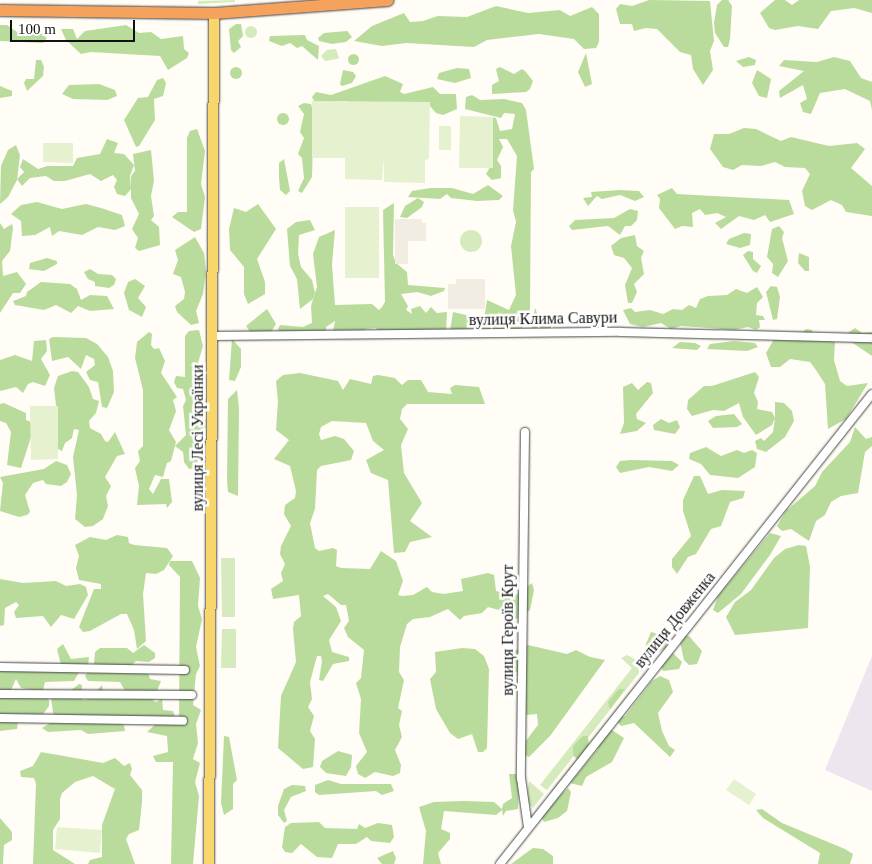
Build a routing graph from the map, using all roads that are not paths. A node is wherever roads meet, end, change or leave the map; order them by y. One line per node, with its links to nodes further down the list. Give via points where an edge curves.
1 (388, 0): 3 (highway)
2 (0, 10): 3 (highway)
3 (214, 13): 4 (main road, вулиця Лесі Українки)
4 (214, 336): 5 (street, вулиця Клима Савури, via 631,332); 15 (main road, вулиця Лесі Українки)
5 (872, 338)
6 (872, 394): 14 (street, вулиця Довженка)
7 (525, 432): 14 (street, вулиця Героїв Крут, via 521,778)
8 (0, 667): 9 (street)
9 (185, 670)
10 (0, 694): 11 (street)
11 (192, 695)
12 (0, 718): 13 (street)
13 (184, 721)
14 (528, 827): 16 (street, вулиця Довженка)
15 (209, 864)
16 (500, 864)

